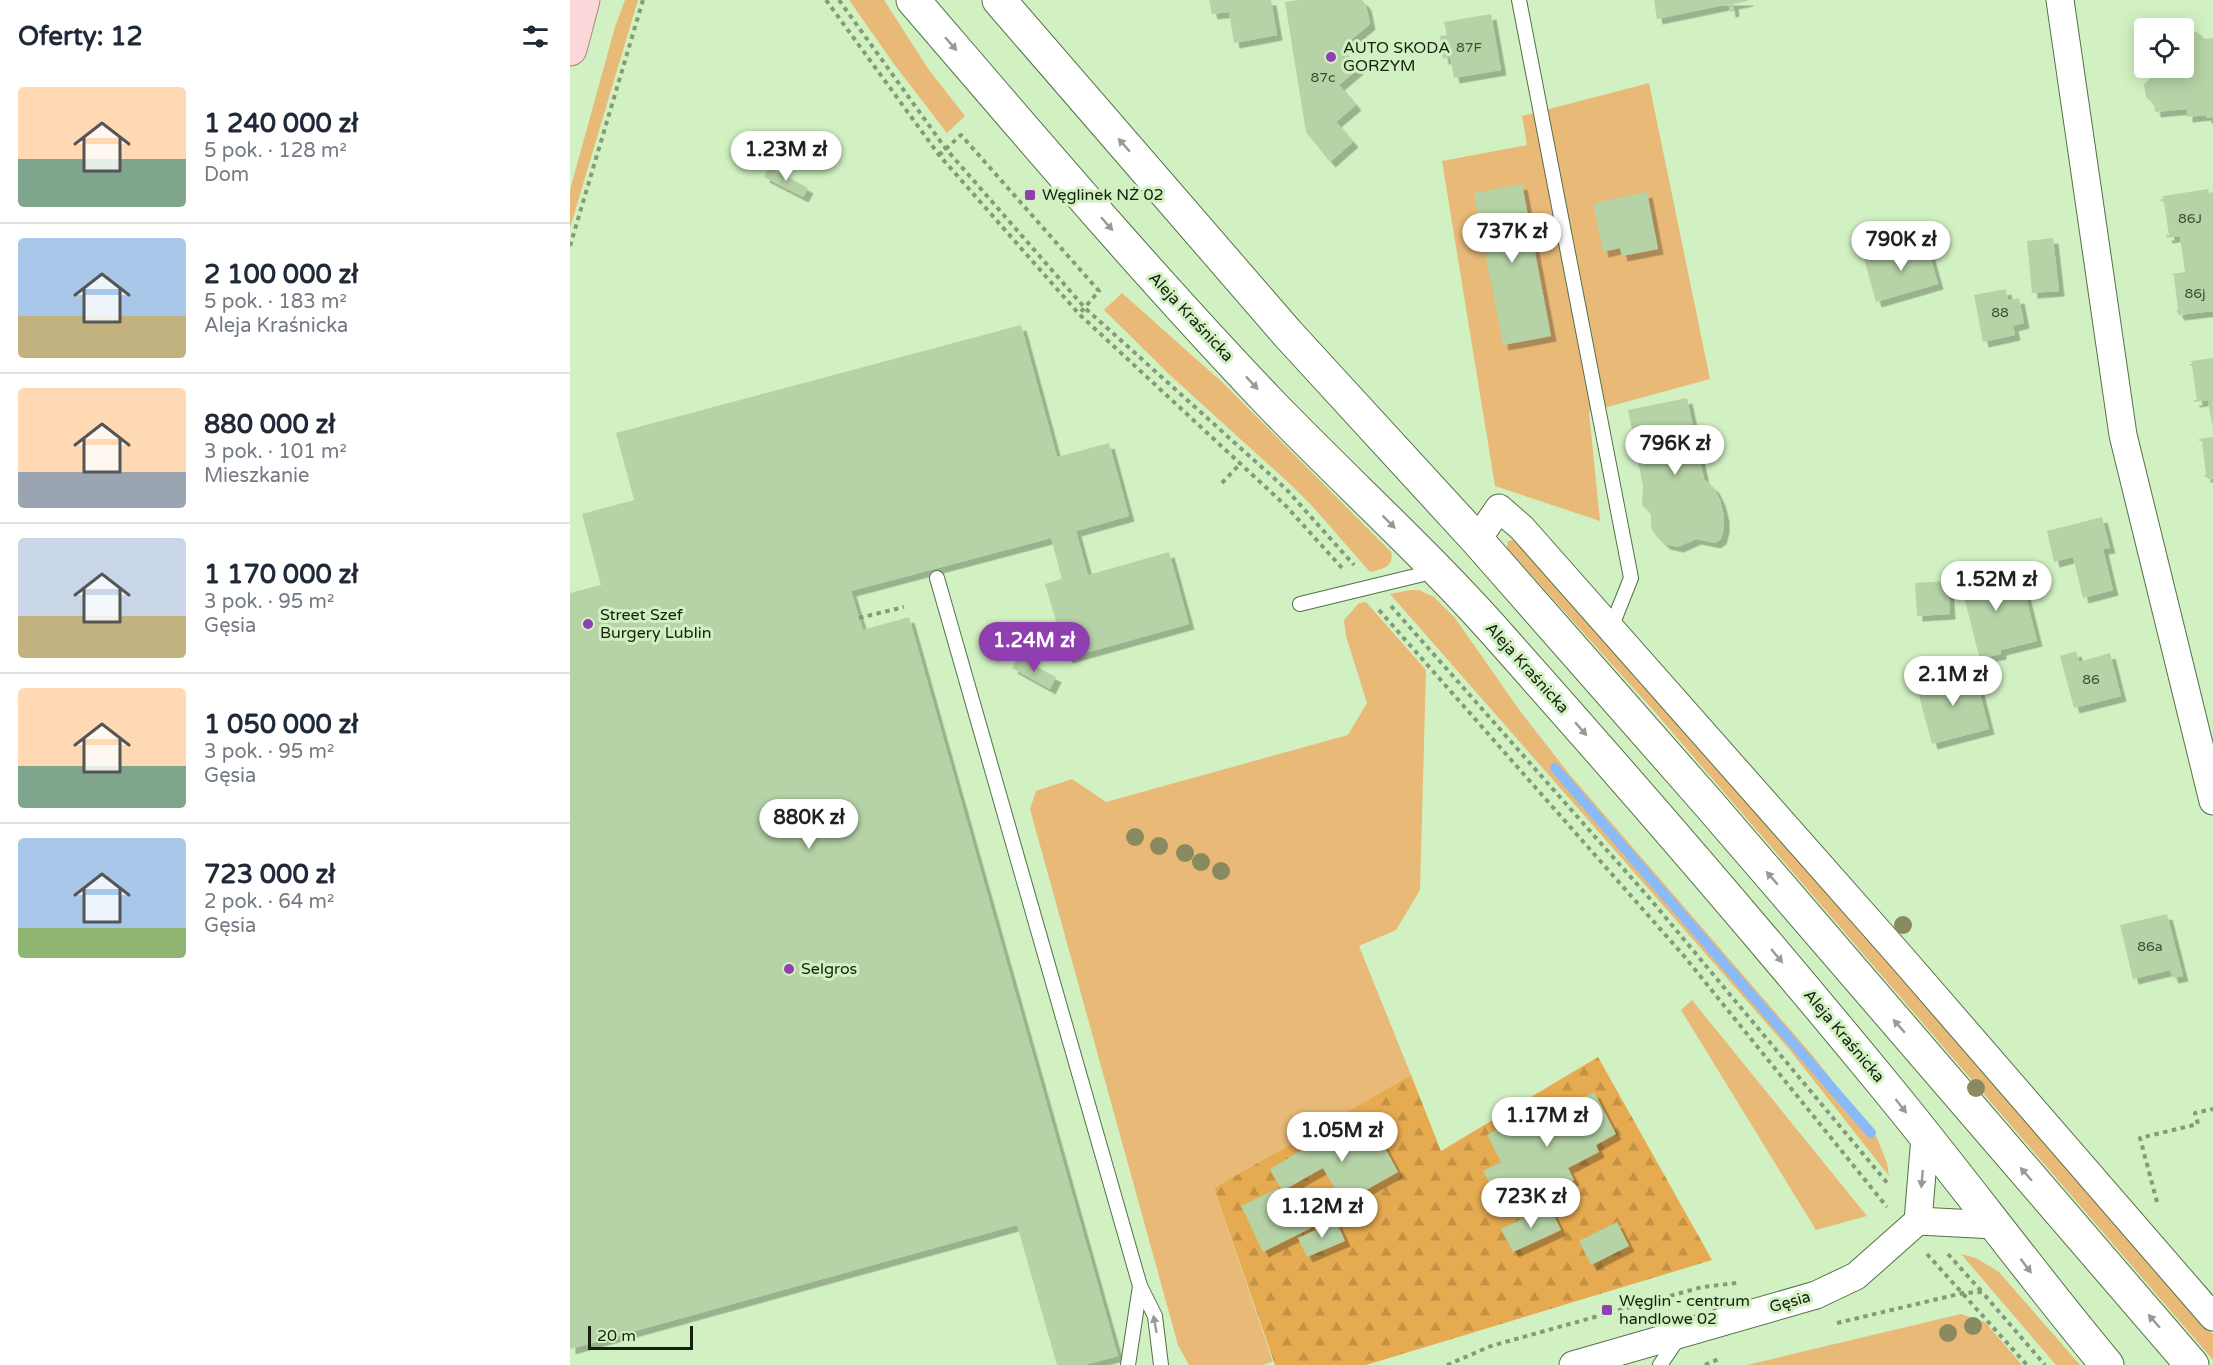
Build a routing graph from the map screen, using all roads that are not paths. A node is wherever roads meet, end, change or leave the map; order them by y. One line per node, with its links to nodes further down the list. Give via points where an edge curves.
1 (584, 0): 6 (main road)
2 (913, 0): 8 (main road, Aleja Kraśnicka, one-way to 8, via 1172,298)
3 (999, 0): 7 (main road, one-way to 3, via 1288,334)
4 (1519, 0): 11 (lane, via 1631,578)
5 (2060, 0): 12 (street, via 2123,435)
6 (570, 49)
7 (1477, 540): 11 (street, via 1499,508 1522,528); 24 (main road, one-way to 7)
8 (1436, 571): 10 (lane); 13 (main road, Aleja Kraśnicka, one-way to 13, via 1501,638 1741,912)
9 (937, 578): 16 (lane)
10 (1300, 604)
11 (1611, 628): 17 (street)
12 (2213, 801)
13 (1925, 1137): 14 (main road, Aleja Kraśnicka); 15 (street, one-way to 15)
14 (1995, 1225): 15 (street); 23 (main road, Aleja Kraśnicka, one-way to 23)
15 (1913, 1226): 18 (street, Gęsia, via 1856,1276 1816,1295)
16 (1140, 1286): 20 (lane); 21 (lane, one-way to 16, via 1155,1316)
17 (2213, 1317)
18 (1681, 1334): 19 (street, Gęsia); 22 (lane)
19 (1586, 1364)
20 (1128, 1365)
21 (1161, 1365)
22 (1660, 1365)
23 (2107, 1365)
24 (2192, 1365)

